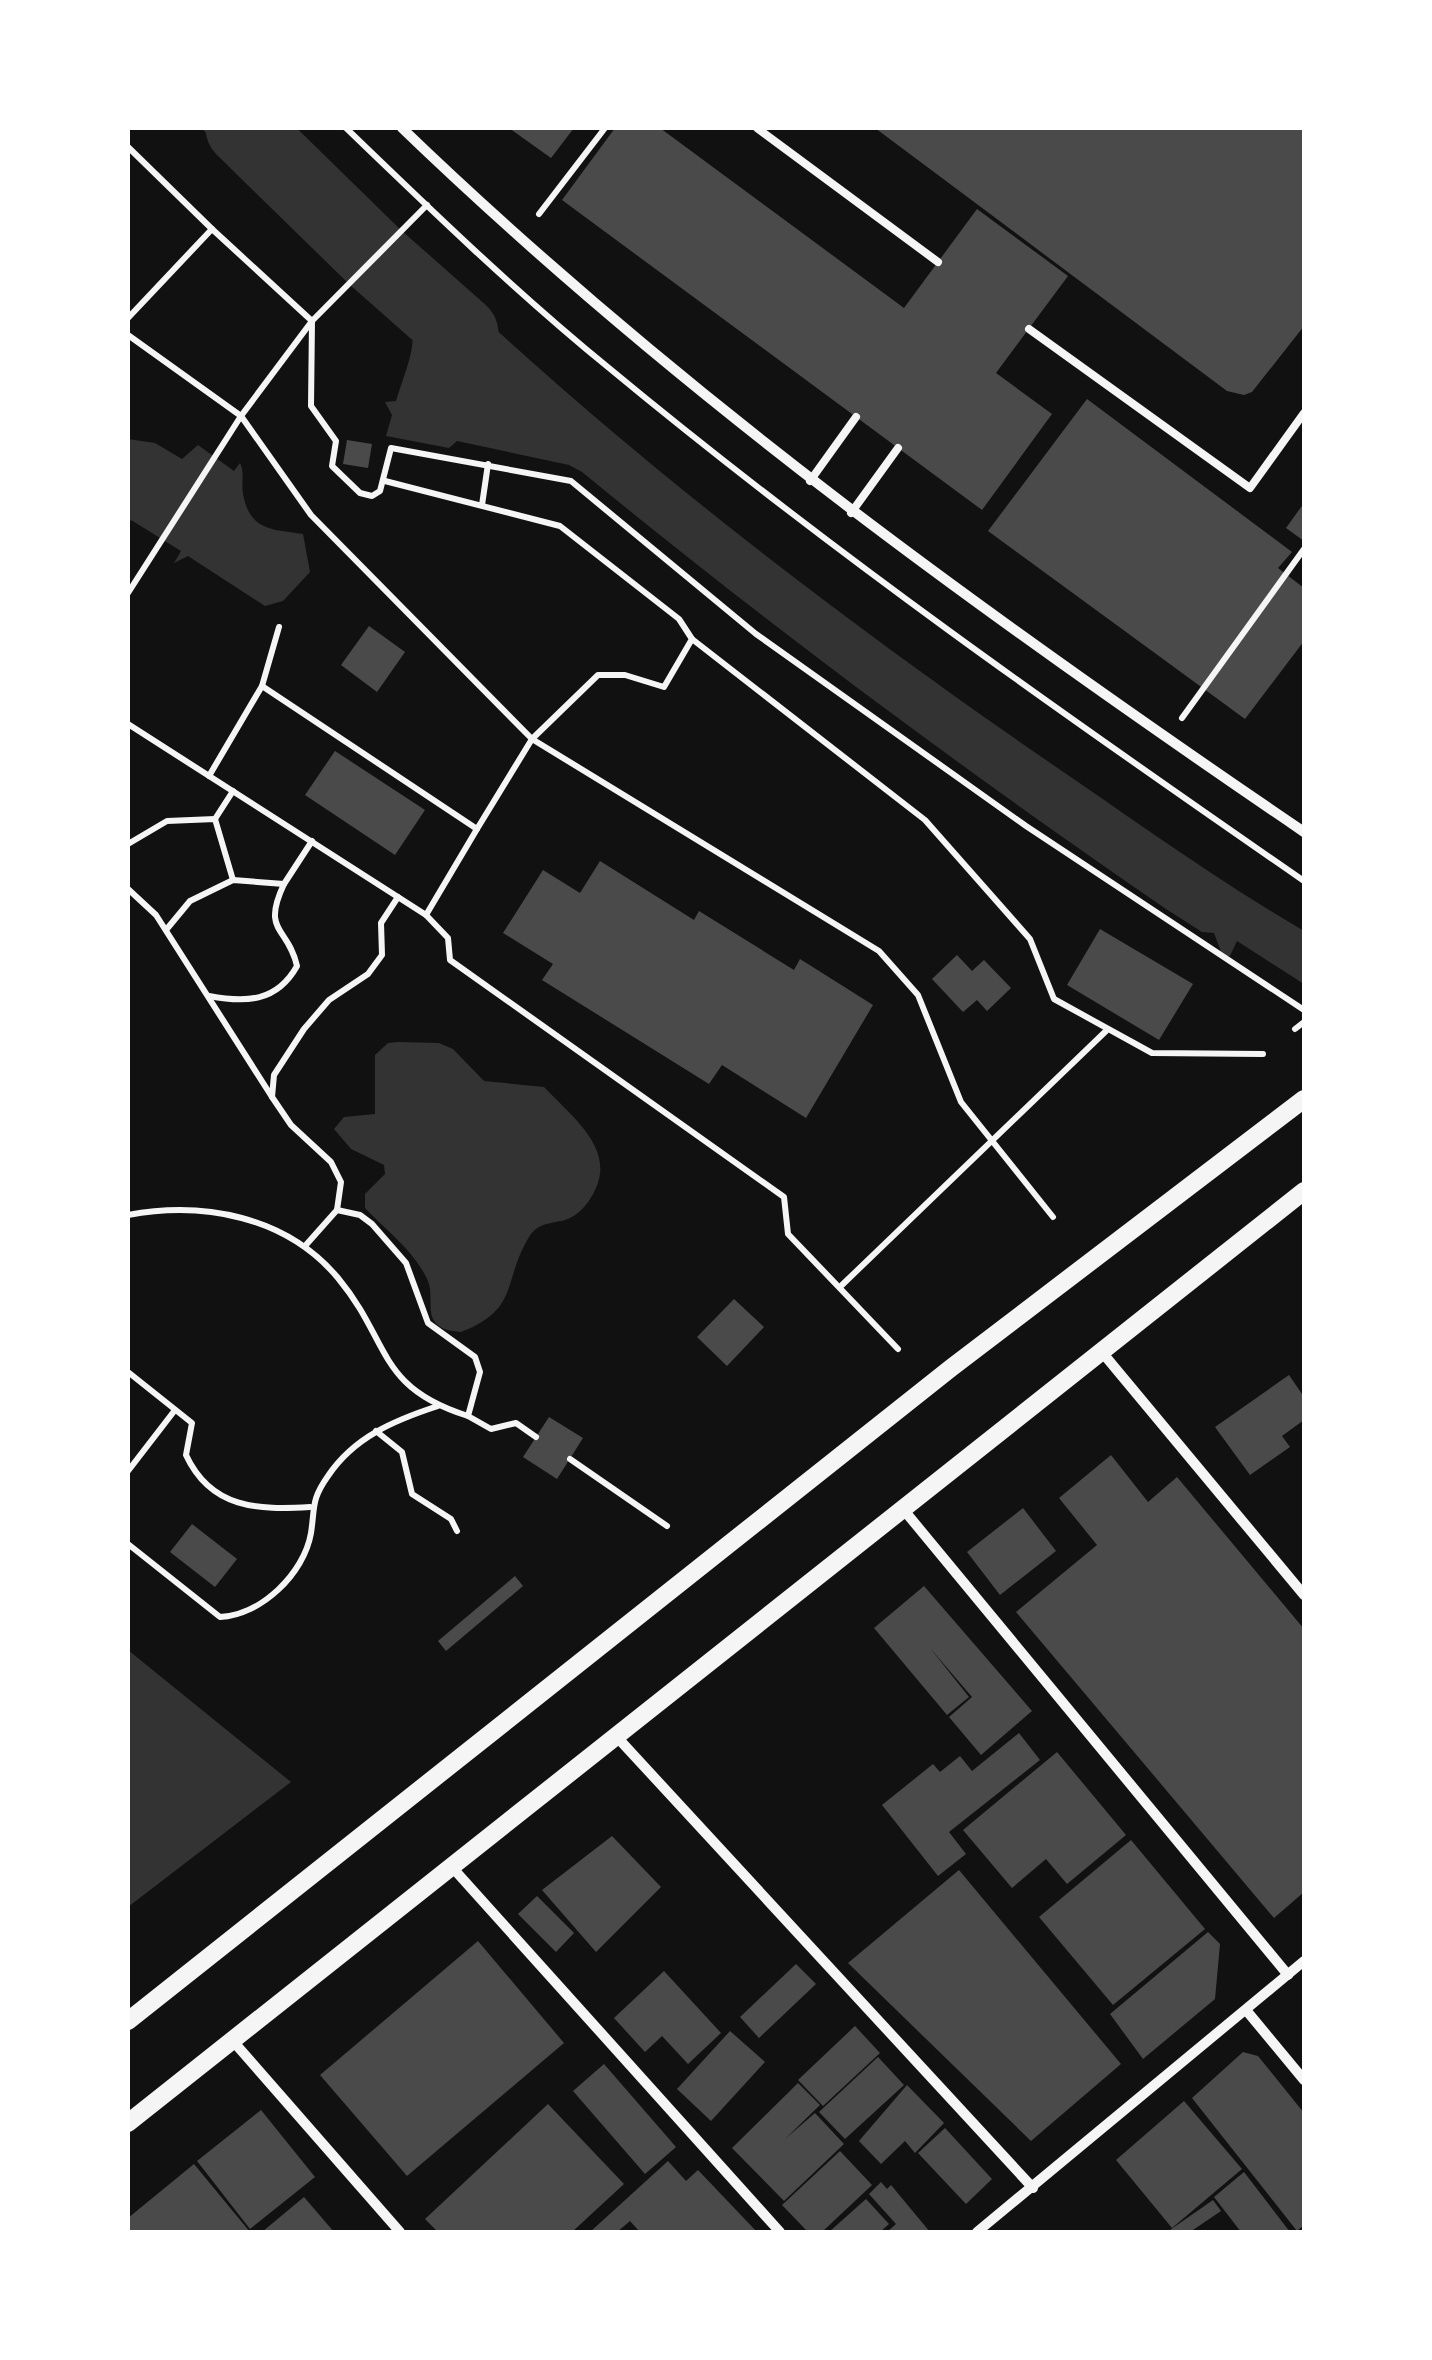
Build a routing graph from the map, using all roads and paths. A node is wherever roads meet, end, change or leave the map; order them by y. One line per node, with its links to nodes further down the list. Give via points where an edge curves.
1 (346, 128): 6 (path)
2 (402, 128): 20 (street)
3 (605, 128): 7 (path)
4 (757, 128): 9 (lane)
5 (128, 147): 8 (path)
6 (427, 206): 11 (path); 39 (path, via 605,365 765,494)
7 (539, 214)
8 (212, 229): 10 (path); 11 (path)
9 (938, 262)
10 (128, 318)
11 (312, 321): 15 (path); 19 (path, via 311,406 336,441 332,466 372,496)
12 (1029, 329): 14 (lane, via 1250,488)
13 (128, 336): 15 (path)
14 (1304, 413)
15 (241, 416): 24 (path); 30 (path, via 311,515)
16 (856, 417): 20 (lane)
17 (898, 448): 22 (lane)
18 (488, 464): 19 (path, via 391,448); 21 (path); 46 (path, via 571,481 756,634 1026,826)
19 (385, 481): 21 (path)
20 (810, 482): 22 (street)
21 (482, 505): 26 (path, via 560,526 679,619)
22 (851, 512): 35 (street)
23 (1304, 548): 28 (path)
24 (128, 593)
25 (279, 627): 27 (path)
26 (692, 639): 30 (path, via 664,686 598,675); 49 (path, via 925,820 1030,939 1054,999)
27 (262, 686): 31 (path); 34 (path)
28 (1182, 718)
29 (128, 724): 31 (path)
30 (532, 739): 34 (path); 53 (path, via 879,950 918,995 961,1102)
31 (209, 776): 32 (path)
32 (234, 791): 33 (path); 36 (path)
33 (215, 819): 37 (path, via 167,821); 38 (path)
34 (477, 829): 43 (path)
35 (1304, 832)
36 (312, 841): 40 (path); 42 (path)
37 (128, 844)
38 (232, 880): 40 (path); 44 (path, via 190,901)
39 (1304, 881)
40 (284, 884): 45 (path, via 274,906 276,931 294,950 297,966 290,978 271,995 243,1002)
41 (128, 889): 44 (path)
42 (398, 897): 43 (path); 51 (path, via 381,923 382,955 304,1029 274,1075)
43 (426, 915): 59 (path, via 448,938 450,960 784,1197 788,1234)
44 (166, 930): 45 (path)
45 (208, 996): 51 (path)
46 (1304, 1010)
47 (1304, 1022): 48 (path)
48 (1296, 1029)
49 (1106, 1031): 50 (path, via 1152,1052); 53 (path)
50 (1263, 1054)
51 (272, 1097): 55 (path, via 339,1174)
52 (1304, 1099): 81 (street, via 936,1381)
53 (992, 1139): 57 (path); 59 (path)
54 (1304, 1190): 61 (street)
55 (337, 1210): 58 (path); 65 (path, via 372,1224 406,1263 428,1322 474,1357 480,1372)
56 (128, 1215): 58 (path, via 185,1209 232,1214)
57 (1054, 1217)
58 (304, 1246): 63 (path, via 338,1278 402,1383)
59 (842, 1285): 60 (path)
60 (898, 1348)
61 (1101, 1351): 71 (street); 75 (street)
62 (128, 1372): 64 (path)
63 (438, 1406): 65 (path); 66 (path)
64 (175, 1410): 69 (path); 70 (path, via 192,1423 185,1443 192,1469 225,1500 248,1508)
65 (468, 1416): 67 (path, via 491,1429 516,1424)
66 (376, 1431): 70 (path, via 350,1450); 73 (path, via 402,1452 412,1494 443,1512)
67 (536, 1437)
68 (570, 1459): 72 (path)
69 (128, 1471)
70 (310, 1506): 74 (path, via 302,1559 289,1578 239,1616 220,1617)
71 (903, 1509): 76 (street); 79 (street)
72 (667, 1526)
73 (457, 1531)
74 (128, 1544)
75 (1304, 1595)
76 (616, 1736): 77 (street); 85 (street)
77 (451, 1866): 82 (street); 87 (street)
78 (1304, 1961): 79 (street)
79 (1288, 1975): 80 (street)
80 (1246, 2010): 83 (street); 85 (street)
81 (128, 2022)
82 (232, 2040): 84 (street); 86 (street)
83 (1304, 2080)
84 (128, 2122)
85 (1033, 2188): 88 (street)
86 (400, 2232)
87 (780, 2232)
88 (977, 2232)

